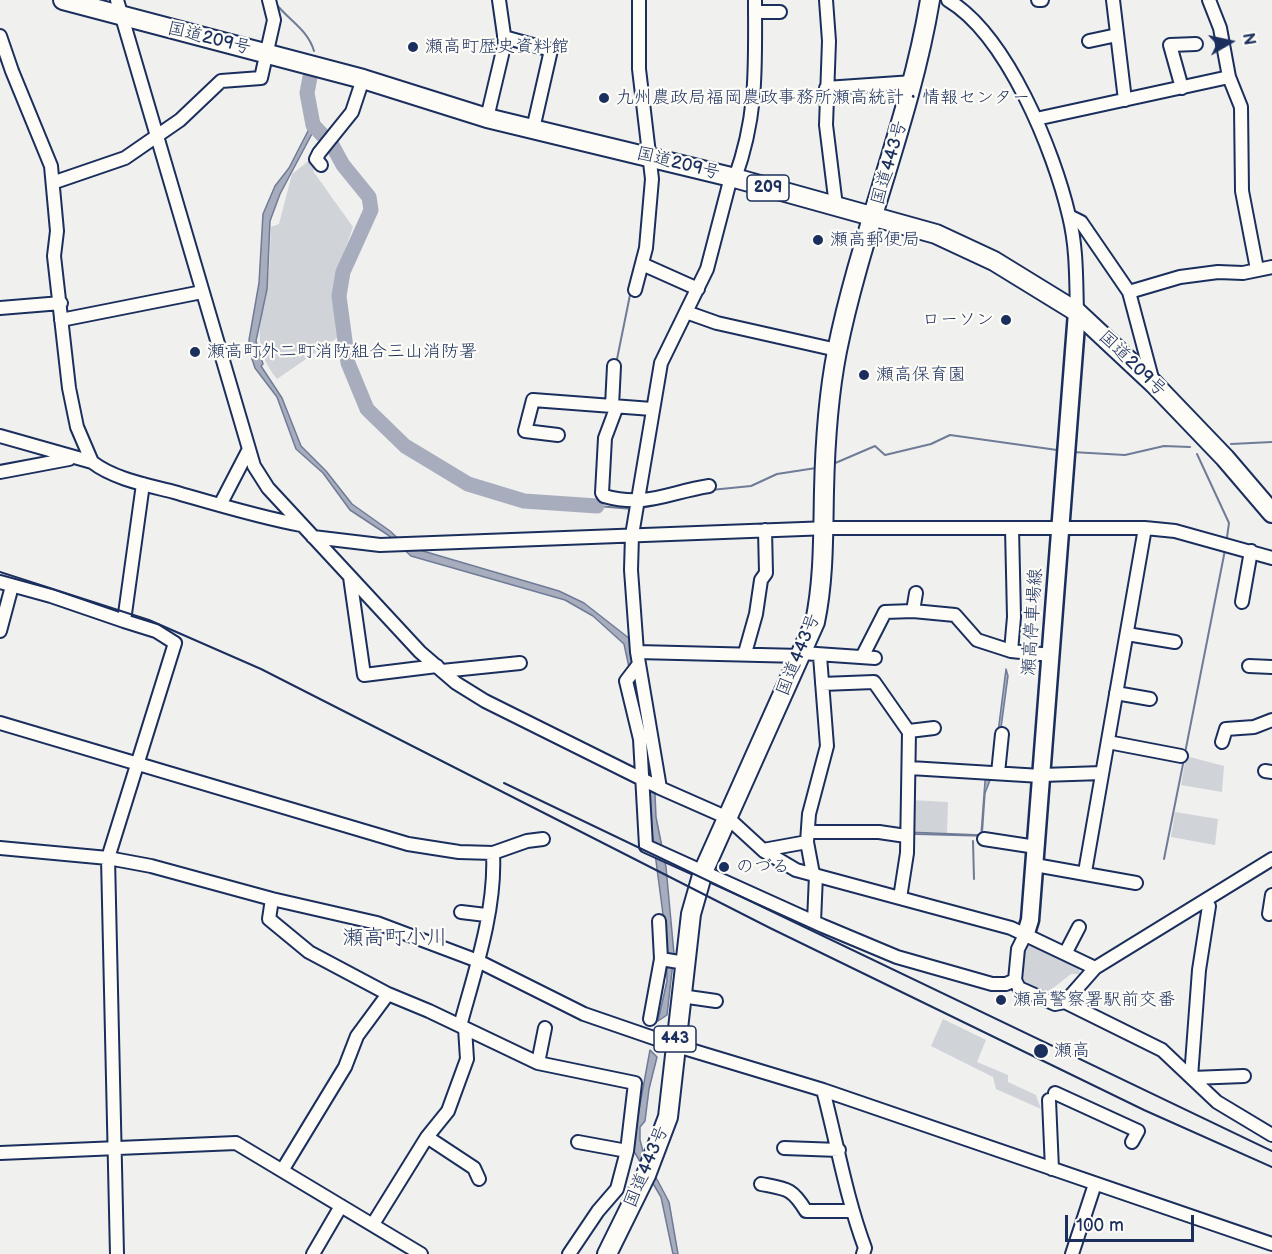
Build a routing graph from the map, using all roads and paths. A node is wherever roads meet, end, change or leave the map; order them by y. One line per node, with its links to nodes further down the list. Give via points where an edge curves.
1 (63, 0): 11 (highway, 国道209号 / 209)
2 (269, 0): 18 (street, via 274,20)
3 (499, 0): 15 (street)
4 (639, 0): 29 (street, via 639,69)
5 (826, 0): 22 (street)
6 (930, 0): 21 (highway, 国道443号 / 443)
7 (948, 0): 26 (street, via 981,29 1018,82)
8 (1113, 0): 13 (street)
9 (1209, 0): 19 (street, via 1220,28)
10 (755, 6): 12 (street); 31 (street, via 751,122)
11 (119, 8): 18 (highway, 国道209号 / 209); 28 (street)
12 (780, 12)
13 (1117, 35): 16 (street); 24 (street)
14 (0, 36): 32 (street)
15 (504, 37): 25 (street); 27 (street, via 551,50)
16 (1089, 41)
17 (1196, 44): 23 (street, via 1170,45)
18 (265, 53): 20 (highway, 国道209号 / 209); 28 (street, via 261,78 221,81 180,120)
19 (1230, 77): 23 (street); 38 (street, via 1241,107 1242,191)
20 (363, 79): 25 (highway, 国道209号 / 209); 30 (street, via 352,112 316,159)
21 (913, 82): 22 (street); 34 (highway, 国道443号 / 443)
22 (826, 88): 33 (street, via 826,124)
23 (1182, 88): 24 (street)
24 (1125, 100): 26 (street)
25 (487, 118): 27 (highway, 国道209号 / 209)
26 (1036, 119): 35 (street)
27 (533, 129): 29 (highway, 国道209号 / 209)
28 (156, 135): 32 (street, via 125,158); 41 (street)
29 (650, 157): 31 (highway, 国道209号 / 209); 36 (street, via 650,219)
30 (321, 165)
31 (733, 178): 33 (highway, 国道209号 / 209); 39 (street)
32 (55, 182): 43 (street, via 54,256)
33 (836, 206): 34 (highway, 国道209号 / 209)
34 (874, 216): 46 (highway, 国道209号 / 209, via 936,234 994,261); 48 (highway, 国道443号 / 443)
35 (1070, 216): 42 (street, via 1081,222); 46 (street, via 1076,257)
36 (642, 264): 39 (street); 40 (street)
37 (1272, 267): 38 (street)
38 (1257, 269): 42 (street, via 1180,277)
39 (698, 289): 45 (street)
40 (635, 290)
41 (202, 292): 47 (street); 55 (street)
42 (1129, 292): 50 (street)
43 (61, 303): 44 (street); 47 (street)
44 (0, 308)
45 (686, 312): 48 (street, via 717,323); 52 (street, via 661,363)
46 (1077, 312): 50 (highway, 国道209号 / 209); 65 (main road, 瀬高停車場線)
47 (62, 320): 57 (street, via 72,406)
48 (837, 350): 66 (highway, 国道443号 / 443, via 830,393)
49 (614, 366): 51 (street)
50 (1154, 384): 63 (highway, 国道209号 / 209)
51 (614, 406): 52 (street); 53 (street, via 533,400 525,431); 61 (street, via 605,438 602,493 617,500)
52 (652, 409): 61 (street)
53 (558, 435)
54 (0, 436): 56 (street)
55 (248, 451): 62 (street); 64 (street, via 268,488)
56 (73, 458): 57 (street); 58 (street)
57 (92, 462): 59 (street, via 101,470)
58 (0, 472)
59 (143, 484): 62 (street); 79 (street)
60 (709, 486): 61 (street)
61 (638, 502): 70 (street)
62 (220, 505): 64 (street)
63 (1272, 513)
64 (301, 525): 71 (street)
65 (1060, 527): 67 (street); 68 (street); 86 (main road, 瀬高停車場線)
66 (823, 528): 67 (street); 69 (street); 85 (highway, 国道443号 / 443, via 820,594)
67 (1012, 528): 83 (street)
68 (1145, 528): 72 (street, via 1175,531); 81 (street)
69 (765, 530): 70 (street); 84 (street, via 766,573 761,580)
70 (632, 535): 71 (street, via 380,545); 87 (street, via 630,570)
71 (313, 537): 74 (street)
72 (1251, 551): 73 (street); 77 (street)
73 (1272, 558)
74 (350, 577): 91 (street); 91 (street, via 364,675)
75 (6, 584): 79 (street); 80 (street)
76 (916, 593): 78 (street)
77 (1242, 602)
78 (913, 611): 83 (street, via 955,615 977,640); 85 (street, via 885,612 868,657)
79 (124, 621): 103 (street, via 175,643)
80 (0, 631)
81 (1126, 634): 82 (street); 93 (street)
82 (1175, 642)
83 (1011, 651): 86 (street)
84 (745, 653): 85 (street); 87 (street)
85 (808, 655): 92 (street); 110 (highway, 国道443号 / 443)
86 (1050, 655): 107 (main road, 瀬高停車場線)
87 (638, 658): 108 (street, via 626,681 640,739); 109 (street)
88 (520, 663): 91 (street)
89 (1249, 666): 90 (street)
90 (1272, 667)
91 (439, 668): 108 (street, via 485,701)
92 (822, 684): 98 (street, via 874,682); 112 (street, via 827,746 809,814)
93 (1116, 693): 94 (street); 100 (street)
94 (1150, 699)
95 (1272, 720): 101 (street, via 1254,727 1226,729)
96 (0, 723): 103 (street)
97 (934, 728): 98 (street)
98 (909, 731): 104 (street)
99 (1002, 734): 105 (street)
100 (1108, 742): 102 (street); 106 (street)
101 (1222, 742)
102 (1181, 756)
103 (139, 765): 118 (street, via 408,844); 119 (street)
104 (910, 768): 105 (street); 111 (street)
105 (998, 773): 107 (street)
106 (1102, 773): 107 (street); 123 (street)
107 (1041, 775): 115 (main road, 瀬高停車場線)
108 (642, 779): 109 (street); 122 (street, via 646,846)
109 (660, 788): 110 (street)
110 (728, 818): 117 (street); 122 (highway, 国道443号 / 443)
111 (906, 836): 112 (street, via 879,832); 127 (street, via 906,871)
112 (808, 837): 117 (street); 124 (street)
113 (543, 839): 118 (street)
114 (984, 839): 115 (street)
115 (1036, 847): 120 (main road, 瀬高停車場線)
116 (0, 848): 119 (street)
117 (764, 850): 124 (street, via 796,870)
118 (493, 853): 132 (street, via 494,875)
119 (108, 858): 128 (street); 159 (street)
120 (1035, 865): 123 (street); 136 (main road, 瀬高停車場線)
121 (1271, 866): 141 (street)
122 (703, 872): 134 (street); 140 (highway, 国道443号 / 443, via 691,914)
123 (1085, 872): 125 (street)
124 (815, 875): 127 (street); 134 (street)
125 (1136, 883)
126 (1272, 895): 131 (street)
127 (900, 898): 136 (street)
128 (272, 899): 139 (street, via 376,923); 143 (street, via 269,919 301,945)
129 (1209, 906): 153 (street, via 1199,970)
130 (461, 912): 132 (street)
131 (1269, 914)
132 (486, 915): 139 (street)
133 (658, 921): 138 (street)
134 (814, 922): 142 (street, via 897,957 992,984)
135 (1079, 927): 137 (street)
136 (1026, 933): 137 (street); 142 (street, via 1018,949)
137 (1065, 952): 141 (street)
138 (661, 959): 140 (street); 147 (street)
139 (478, 961): 148 (street); 150 (street, via 584,1014)
140 (685, 963): 144 (highway, 国道443号 / 443)
141 (1095, 968): 146 (street)
142 (1015, 980): 146 (street, via 1019,988 1055,1004)
143 (388, 994): 148 (street); 164 (street, via 357,1036 345,1068)
144 (681, 996): 145 (street); 150 (highway, 国道443号 / 443)
145 (716, 1001)
146 (1065, 1002): 153 (street, via 1162,1050)
147 (650, 1020)
148 (462, 1027): 151 (street); 156 (street, via 467,1059 459,1085 448,1111)
149 (545, 1028): 151 (street)
150 (674, 1045): 154 (street); 177 (highway, 国道443号 / 443, via 673,1090 661,1140)
151 (538, 1063): 162 (street, via 635,1083)
152 (1244, 1076): 153 (street)
153 (1191, 1078): 155 (street, via 1217,1102)
154 (823, 1090): 161 (street); 165 (street)
155 (1272, 1135)
156 (427, 1137): 166 (street, via 474,1168); 171 (street)
157 (578, 1142): 162 (street)
158 (1132, 1142): 165 (street, via 1138,1131 1052,1097)
159 (113, 1147): 163 (street); 164 (street, via 236,1143); 173 (street)
160 (784, 1148): 161 (street)
161 (839, 1150): 170 (street)
162 (627, 1151): 176 (street, via 616,1189)
163 (0, 1153)
164 (283, 1169): 169 (street)
165 (1052, 1169): 168 (street)
166 (479, 1179)
167 (761, 1184): 170 (street, via 796,1194 806,1211)
168 (1095, 1184): 172 (street); 179 (street)
169 (341, 1206): 171 (street); 174 (street)
170 (851, 1211): 178 (street, via 865,1248)
171 (373, 1224): 175 (street)
172 (1269, 1244)
173 (117, 1254)
174 (313, 1254)
175 (422, 1254)
176 (569, 1254)
177 (607, 1254)
178 (863, 1254)
179 (1072, 1254)

